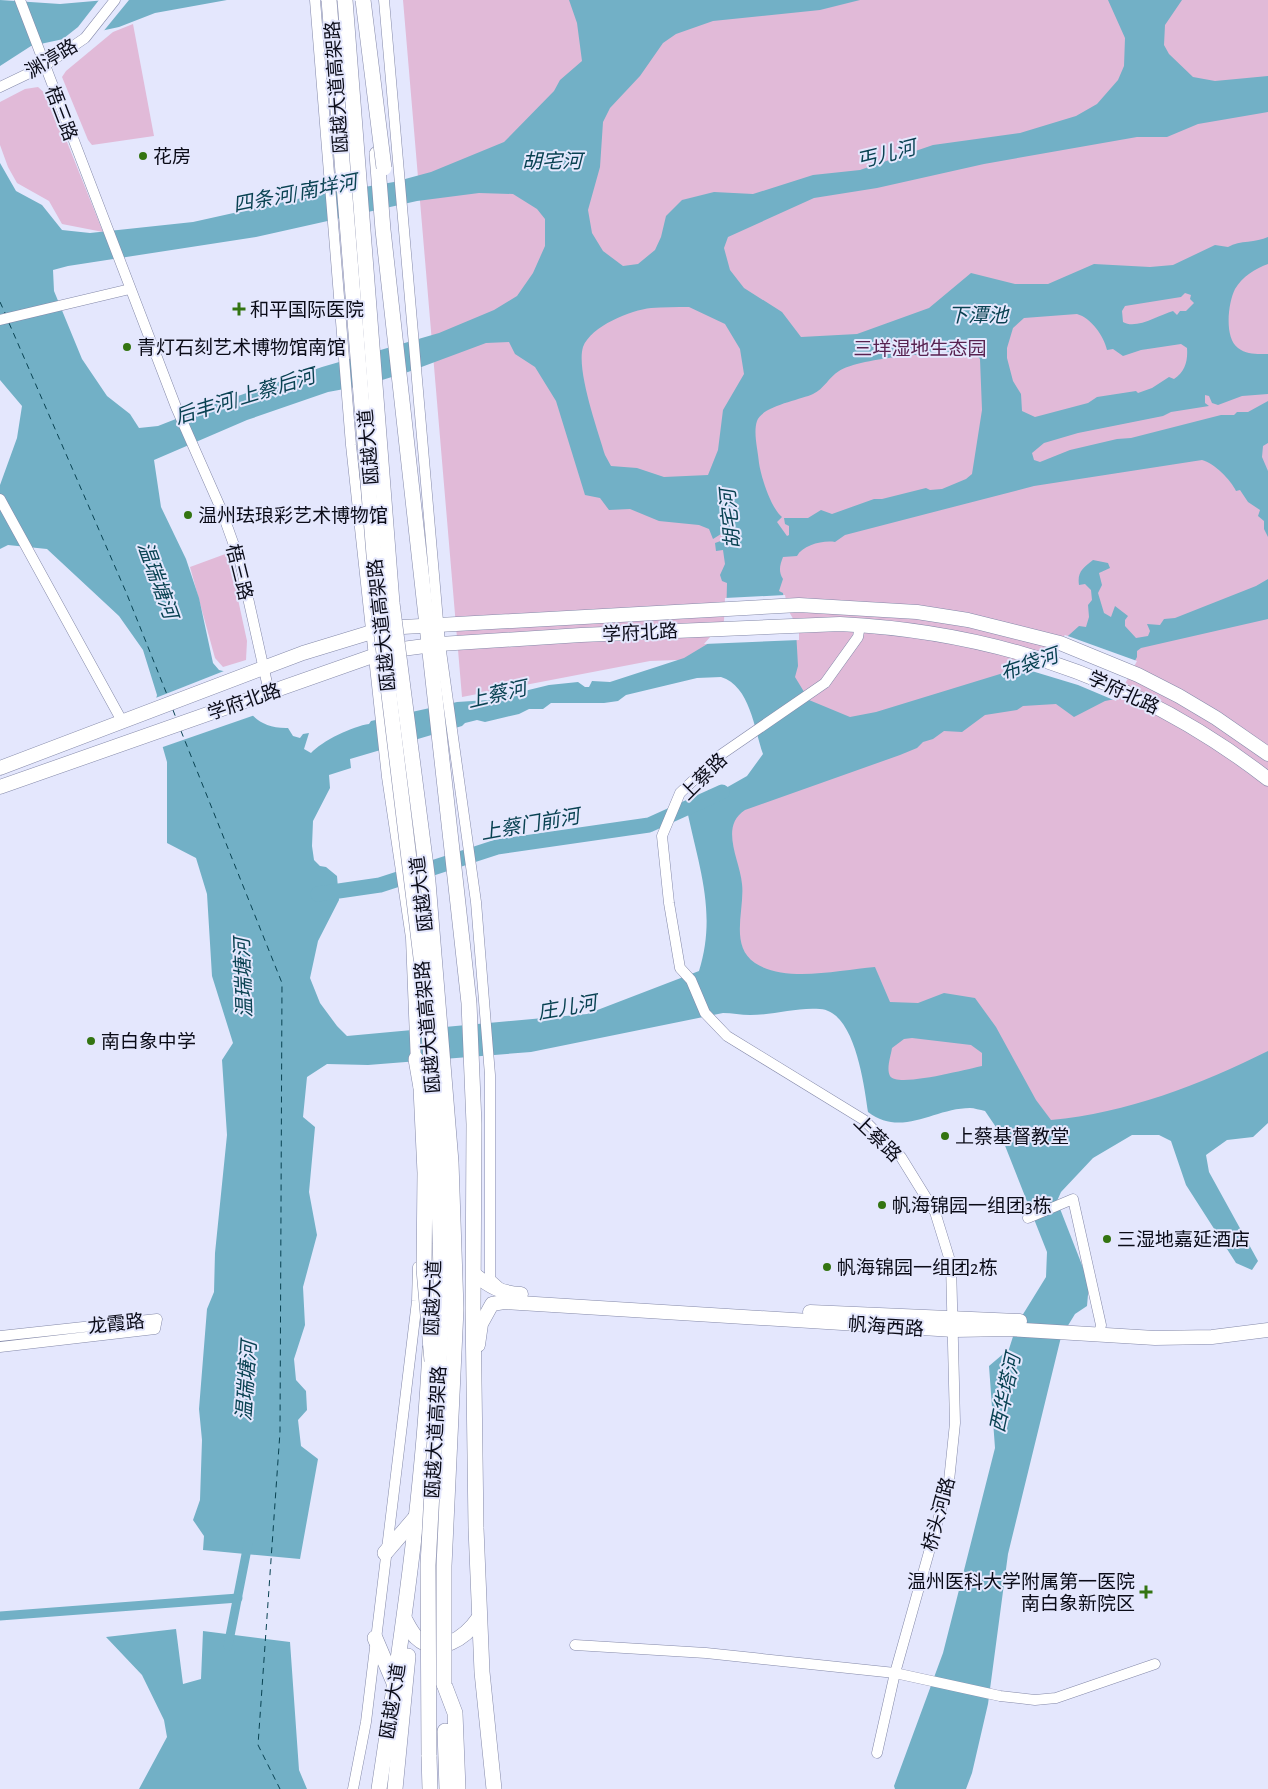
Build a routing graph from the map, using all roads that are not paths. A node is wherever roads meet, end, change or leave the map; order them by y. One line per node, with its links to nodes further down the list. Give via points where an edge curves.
1 (20, 0): 9 (street, 梧三路)
2 (115, 0): 9 (street, 渊渟路, via 85,38)
3 (316, 0): 19 (street, via 348,399)
4 (331, 0): 19 (highway, 瓯越大道, bridge, via 364,393); 42 (highway, 瓯越大道高架路, bridge, via 378,604 428,1015 438,1163 441,1290)
5 (345, 0): 51 (highway, 瓯越大道高架路, bridge, via 392,603 428,882 451,1162 456,1309 444,1566)
6 (363, 0): 11 (highway, bridge)
7 (368, 0): 11 (highway, 瓯越大道, via 378,172)
8 (384, 0): 14 (street, via 402,215)
9 (44, 66): 10 (street, 渊渟路); 12 (street, 梧三路)
10 (0, 87)
11 (387, 230): 14 (highway, 瓯越大道)
12 (130, 289): 13 (street); 22 (street, 梧三路, via 240,562)
13 (0, 320)
14 (403, 333): 15 (highway, 瓯越大道)
15 (408, 382): 17 (street); 17 (highway, 瓯越大道, via 418,544)
16 (0, 499): 24 (street)
17 (433, 623): 19 (main road, 学府北路); 20 (highway, 瓯越大道); 25 (main road, 学府北路, via 798,605 917,612 968,620 1060,643 1138,675 1216,718)
18 (860, 625): 20 (main road, 学府北路, via 801,625); 27 (main road, 学府北路, via 930,632 1014,650 1088,675 1132,694 1204,734); 36 (street, 上蔡路, via 858,637 825,683 719,756 680,793 662,836 668,903 680,968 691,980 705,1013 727,1036 864,1120 901,1157 935,1212 951,1264)
19 (378, 629): 21 (highway, 瓯越大道); 22 (main road, 学府北路)
20 (435, 645): 21 (main road, 学府北路); 33 (highway, 瓯越大道, via 435,695 470,1018); 34 (street, via 476,902 488,1052 490,1280)
21 (381, 653): 23 (main road, 学府北路); 29 (street, via 387,777 411,938); 31 (highway, 瓯越大道, bridge, via 401,748 431,980)
22 (263, 668): 23 (street, 梧三路); 24 (main road, 学府北路)
23 (263, 694): 28 (main road, 学府北路)
24 (122, 721): 26 (main road, 学府北路)
25 (1268, 754)
26 (0, 768)
27 (1268, 779)
28 (0, 787)
29 (416, 1058): 30 (street); 42 (highway, bridge, via 421,1088 425,1174 425,1286)
30 (416, 1124): 31 (street); 44 (street, via 417,1301)
31 (431, 1162): 43 (highway, 瓯越大道, via 434,1263 429,1372)
32 (1028, 1218): 37 (street, via 1073,1199)
33 (474, 1274): 34 (main road); 41 (highway, 瓯越大道)
34 (504, 1298): 36 (main road, 帆海西路, via 684,1305); 41 (main road, via 492,1304 481,1324)
35 (1268, 1321): 37 (main road, 帆海西路, via 1193,1328)
36 (954, 1324): 37 (main road, 帆海西路); 50 (street, 桥头河路, via 955,1423 949,1481)
37 (1100, 1330): 38 (main road, 帆海西路, via 1155,1338 1212,1337)
38 (1268, 1330)
39 (0, 1336): 40 (street, 龙霞路, via 157,1319 155,1329)
40 (0, 1347)
41 (473, 1400): 45 (highway, 瓯越大道)
42 (437, 1405): 57 (highway, 瓯越大道高架路, bridge, via 428,1565)
43 (416, 1517): 44 (highway); 46 (highway, 瓯越大道)
44 (385, 1553): 47 (street)
45 (479, 1618): 46 (highway, via 460,1638 437,1645 415,1636); 60 (highway, 瓯越大道)
46 (405, 1620): 52 (highway, 瓯越大道); 56 (highway, via 408,1664)
47 (375, 1638): 52 (highway); 54 (street, via 366,1722)
48 (575, 1645): 50 (street, via 706,1653)
49 (1155, 1664): 50 (street, via 1056,1698 1035,1700 1000,1696)
50 (895, 1672): 53 (street, 桥头河路)
51 (444, 1684): 58 (highway, 瓯越大道高架路); 59 (highway, via 455,1713)
52 (395, 1686): 55 (highway, 瓯越大道)
53 (877, 1752)
54 (354, 1789)
55 (379, 1789)
56 (395, 1789)
57 (430, 1789)
58 (447, 1789)
59 (458, 1789)
60 (494, 1789)

